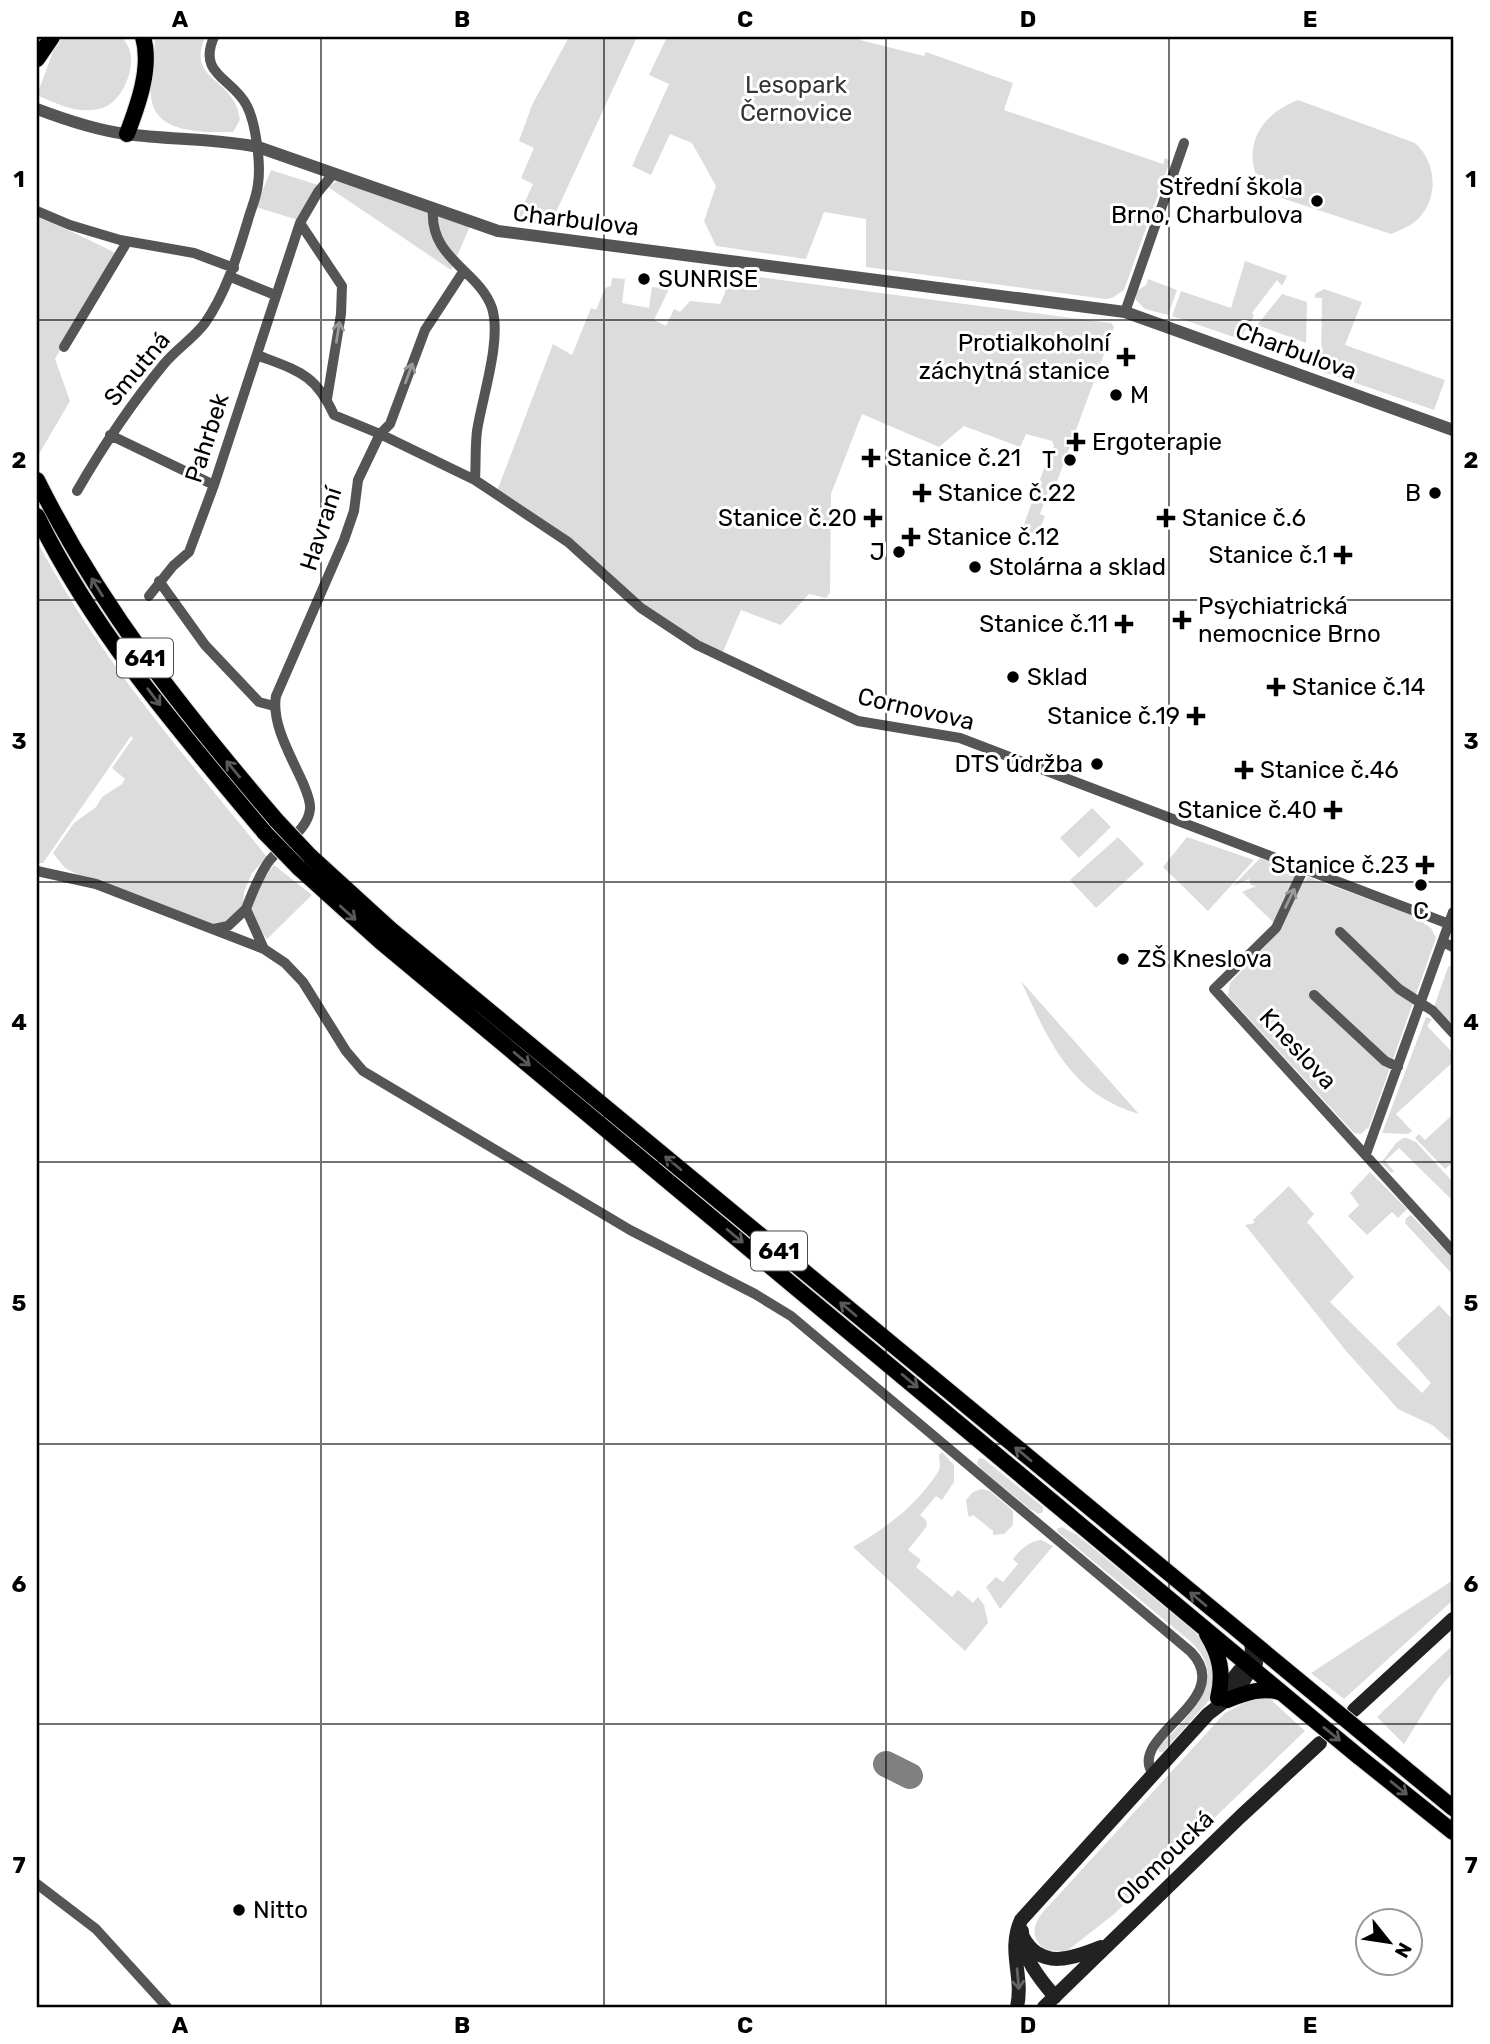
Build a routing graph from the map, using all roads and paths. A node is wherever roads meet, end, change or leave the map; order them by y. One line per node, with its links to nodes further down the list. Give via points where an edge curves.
1 (44, 37): 5 (highway)
2 (52, 37): 6 (highway)
3 (143, 37): 8 (highway, via 145,69)
4 (214, 37): 10 (street, Smutná, via 208,61 248,107)
5 (37, 51)
6 (37, 59)
7 (37, 109): 8 (street, Charbulova, via 79,125)
8 (127, 134): 10 (street, Charbulova)
9 (1184, 143): 19 (street)
10 (258, 147): 11 (street, Charbulova); 16 (street, Smutná, via 258,184)
11 (334, 173): 12 (street, Charbulova); 14 (street, Pahrbek)
12 (433, 209): 17 (street, via 441,246); 19 (street, Charbulova, via 498,231)
13 (37, 211): 15 (street)
14 (300, 223): 18 (street, Pahrbek); 22 (street, one-way to 14, via 342,286)
15 (127, 242): 16 (street, via 194,253); 20 (street)
16 (232, 272): 18 (street); 25 (street, Smutná, via 204,324 165,363)
17 (464, 272): 24 (street, Havraní, one-way to 17, via 390,424 425,330); 27 (street, via 491,308 494,327 477,433)
18 (275, 295): 21 (street, Pahrbek)
19 (1125, 312): 23 (street, Charbulova)
20 (64, 347)
21 (257, 355): 22 (street, via 302,374 319,386); 28 (street, Pahrbek)
22 (327, 399): 24 (street, Cornovova, via 334,415)
23 (1453, 430)
24 (380, 433): 27 (street, Cornovova); 33 (street, Havraní, via 358,480 344,540)
25 (110, 435): 28 (street); 29 (street, Smutná)
26 (37, 480): 34 (highway, 641, one-way to 26, bridge, via 277,821 127,634 63,532)
27 (475, 480): 35 (street, Cornovova, via 568,542 640,608 697,645 748,670 858,721 960,738)
28 (214, 485): 31 (street, Pahrbek, via 189,552)
29 (77, 491)
30 (37, 516): 34 (highway, 641, one-way to 34, bridge, via 114,645 184,736 265,833)
31 (159, 581): 32 (street, Pahrbek); 33 (street, via 205,645 259,702)
32 (149, 596)
33 (274, 706): 37 (street, via 310,810 305,824 268,863)
34 (304, 862): 51 (highway, 641, one-way to 51, via 380,941); 52 (highway, 641, one-way to 34)
35 (1304, 868): 39 (street, Cornovova); 48 (street, Kneslova, one-way to 35, via 1214,989 1276,928)
36 (37, 871): 40 (street, via 96,884)
37 (246, 909): 40 (street, via 228,926); 43 (street)
38 (1453, 912): 39 (street)
39 (1449, 924): 42 (street)
40 (213, 929): 43 (street)
41 (1340, 932): 45 (street, via 1399,989)
42 (1448, 944): 45 (street)
43 (264, 949): 59 (street, via 303,982 363,1071 655,1244 780,1308 1191,1651 1200,1667 1200,1688 1150,1751 1148,1767)
44 (1314, 995): 47 (street, via 1385,1061)
45 (1421, 1003): 46 (street); 47 (street)
46 (1453, 1033)
47 (1398, 1067): 48 (street)
48 (1366, 1154): 49 (street, Kneslova)
49 (1453, 1251)
50 (1453, 1619): 57 (main road)
51 (1198, 1620): 54 (highway, 641); 56 (highway, via 1218,1655)
52 (1251, 1642): 53 (highway, 641); 54 (main road)
53 (1274, 1661): 54 (main road); 60 (highway, 641, bridge)
54 (1251, 1666): 55 (highway, 641); 56 (main road, via 1239,1671)
55 (1282, 1693): 56 (highway, via 1262,1690); 61 (highway, 641, one-way to 61, bridge)
56 (1222, 1699): 59 (main road)
57 (1354, 1710)
58 (1320, 1743): 65 (main road, Olomoucká)
59 (1154, 1775): 63 (main road)
60 (1453, 1808)
61 (1453, 1832)
62 (37, 1884): 67 (street, via 96,1929)
63 (1032, 1906): 64 (main road); 68 (main road, one-way to 68, via 1021,1920 1014,1942)
64 (1021, 1932): 65 (main road, via 1030,1946 1053,1959 1075,1957); 66 (main road, via 1027,1958)
65 (1109, 1944): 66 (main road, Olomoucká)
66 (1055, 1997): 69 (main road, Olomoucká)
67 (167, 2007)
68 (1017, 2007)
69 (1044, 2007)

